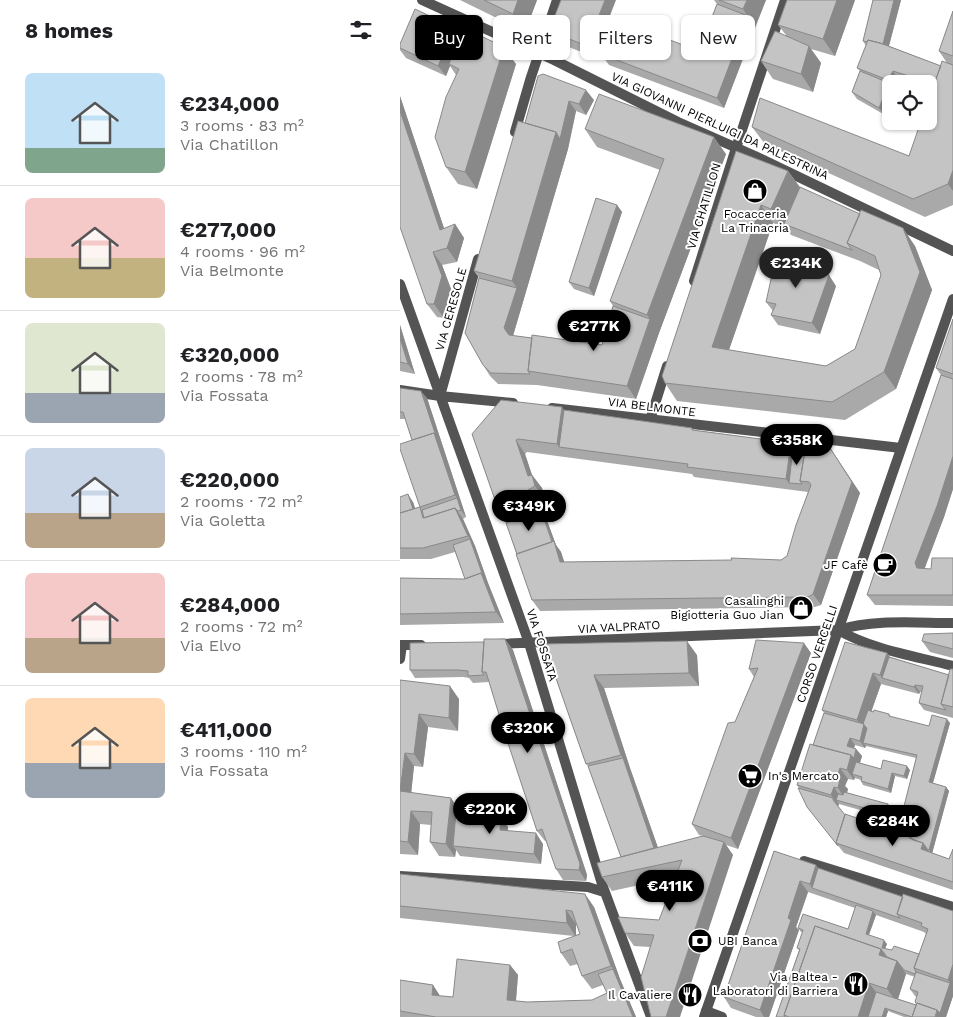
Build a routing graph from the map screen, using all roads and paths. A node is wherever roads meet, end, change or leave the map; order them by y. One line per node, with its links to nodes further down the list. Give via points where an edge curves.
1 (422, 0): 5 (street, VIA GIOVANNI PIERLUIGI DA PALESTRINA)
2 (557, 0): 4 (street)
3 (785, 0): 9 (street, VIA CHATILLON)
4 (552, 15)
5 (493, 32)
6 (537, 60): 8 (street)
7 (553, 60): 9 (street, VIA GIOVANNI PIERLUIGI DA PALESTRINA)
8 (512, 143)
9 (736, 148): 11 (street, VIA GIOVANNI PIERLUIGI DA PALESTRINA); 13 (street, VIA CHATILLON)
10 (481, 248): 17 (street, VIA CERESOLE)
11 (953, 251)
12 (400, 284): 17 (street, VIA FOSSATA)
13 (691, 289)
14 (953, 299): 21 (street, CORSO VERCELLI)
15 (670, 354): 20 (street)
16 (400, 390): 17 (street)
17 (440, 396): 18 (street); 24 (street, VIA FOSSATA)
18 (524, 404)
19 (543, 407): 20 (street, VIA BELMONTE)
20 (650, 420): 21 (street, VIA BELMONTE)
21 (901, 448): 23 (street, CORSO VERCELLI)
22 (953, 623): 23 (street, VIA VALPRATO, via 870,623)
23 (838, 630): 24 (street, VIA VALPRATO); 29 (street, via 869,644); 34 (street, CORSO VERCELLI, via 766,850)
24 (529, 643): 25 (street, VIA VALPRATO); 32 (street, VIA FOSSATA)
25 (489, 644)
26 (401, 645): 27 (street); 28 (street)
27 (431, 645)
28 (400, 659)
29 (953, 666)
30 (793, 858): 33 (street)
31 (400, 876): 32 (street, via 588,887)
32 (604, 892): 35 (street, VIA FOSSATA)
33 (953, 907)
34 (705, 1014): 36 (street)
35 (651, 1017)
36 (722, 1017)

